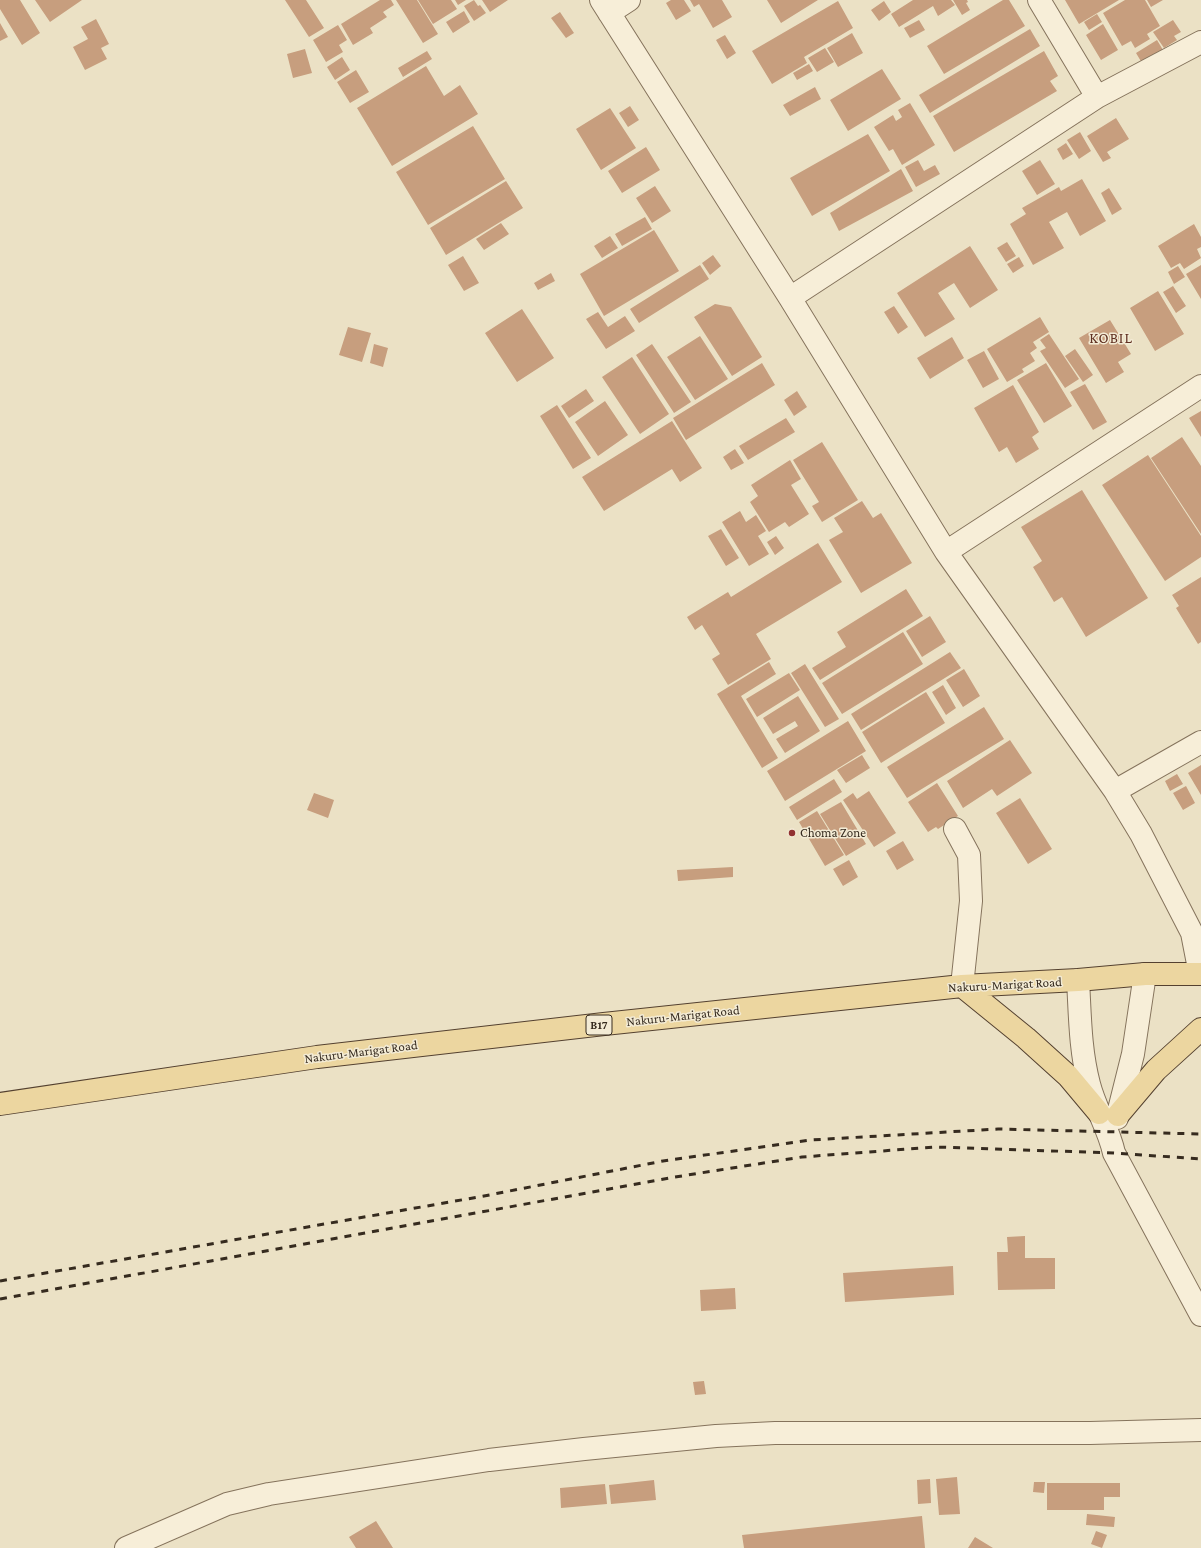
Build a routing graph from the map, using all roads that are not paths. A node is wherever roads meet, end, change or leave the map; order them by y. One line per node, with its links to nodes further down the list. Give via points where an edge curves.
1 (629, 0): 3 (street)
2 (1039, 0): 5 (street)
3 (605, 6): 6 (street)
4 (1201, 42): 5 (street)
5 (1097, 97): 6 (street)
6 (790, 298): 8 (street)
7 (1201, 386): 8 (street)
8 (946, 552): 10 (street)
9 (1201, 742): 10 (street)
10 (1115, 791): 13 (street, via 1141,834 1192,933)
11 (955, 829): 15 (street, via 969,855 971,901)
12 (1145, 974): 13 (main road, Nakuru-Marigat Road / B17); 14 (main road, Nakuru-Marigat Road / B17); 18 (street, via 1134,1054)
13 (1201, 974)
14 (1078, 980): 15 (main road, Nakuru-Marigat Road / B17); 18 (street, via 1083,1052 1089,1085)
15 (962, 986): 17 (main road, Nakuru-Marigat Road / B17, via 317,1057); 18 (main road, via 1026,1038)
16 (1201, 1029): 18 (main road)
17 (0, 1104)
18 (1109, 1114): 19 (street, via 1114,1153)
19 (1201, 1315)
20 (1201, 1430): 21 (street, via 775,1433 584,1449 489,1460 269,1494 227,1504)
21 (126, 1548)

